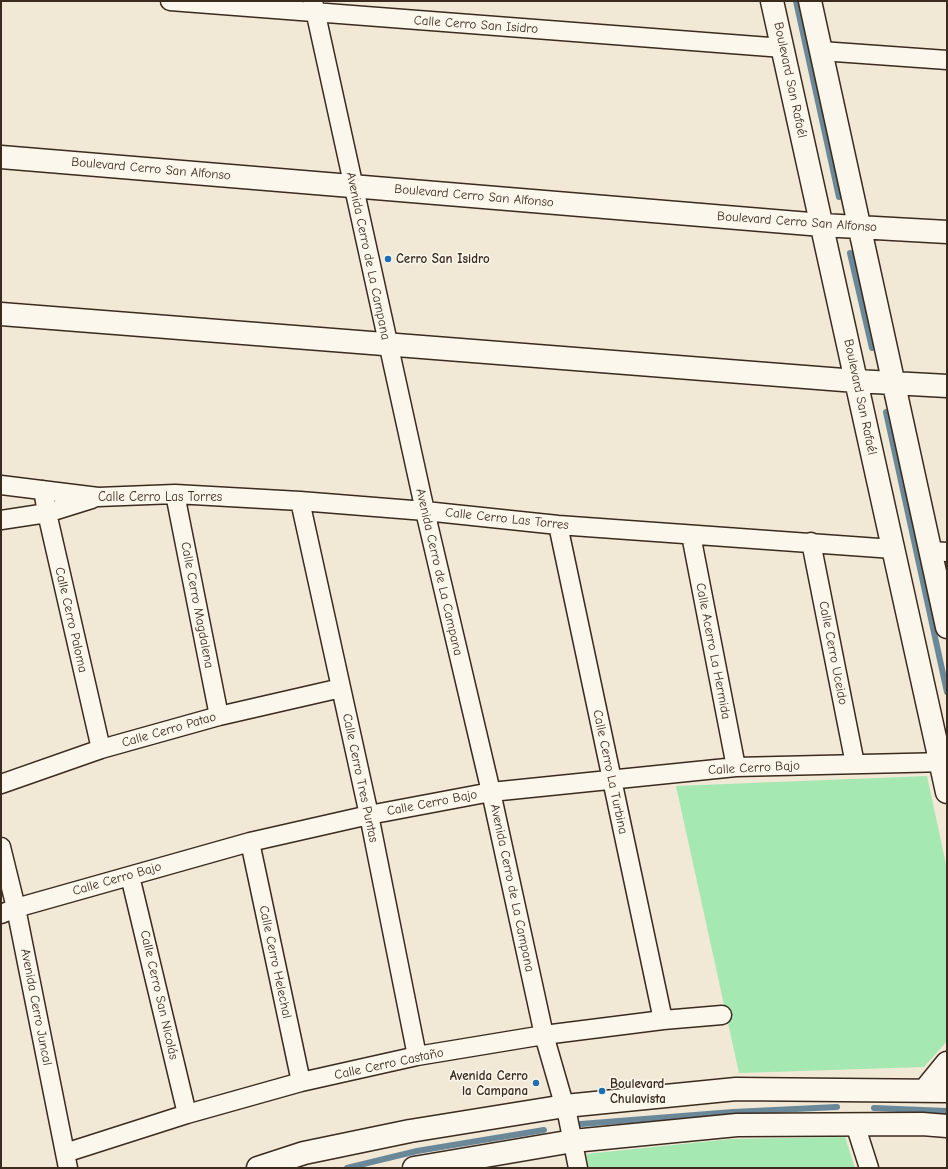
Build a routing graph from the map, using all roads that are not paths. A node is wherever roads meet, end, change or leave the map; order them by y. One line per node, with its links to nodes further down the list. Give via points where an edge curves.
1 (170, 1): 4 (street, Calle Cerro San Isidro)
2 (772, 1): 5 (street, Boulevard San Rafaél)
3 (810, 1): 6 (street)
4 (314, 7): 5 (street, Calle Cerro San Isidro); 9 (street, Avenida Cerro de La Campana)
5 (783, 48): 10 (street, Boulevard San Rafaél)
6 (821, 51): 7 (street); 11 (street)
7 (947, 60)
8 (1, 157): 9 (street, Boulevard Cerro San Alfonso)
9 (353, 186): 10 (street, Boulevard Cerro San Alfonso); 14 (street, Avenida Cerro de La Campana)
10 (822, 225): 11 (street, Boulevard Cerro San Alfonso); 15 (street, Boulevard San Rafaél)
11 (860, 228): 12 (street, Boulevard Cerro San Alfonso); 16 (street)
12 (947, 232)
13 (1, 314): 14 (street)
14 (388, 344): 15 (street); 23 (street, Avenida Cerro de La Campana)
15 (856, 381): 16 (street); 29 (street, Boulevard San Rafaél)
16 (894, 383): 17 (street); 30 (street)
17 (947, 386)
18 (1, 485): 19 (street, Calle Cerro Las Torres)
19 (44, 490): 21 (street, Calle Cerro Las Torres); 24 (street, Calle Cerro Paloma)
20 (175, 494): 21 (street, Calle Cerro Las Torres); 22 (street, Calle Cerro Las Torres); 33 (street, Calle Cerro Magdalena)
21 (98, 497): 24 (street)
22 (300, 500): 23 (street, Calle Cerro Las Torres); 32 (street, Calle Cerro Tres Puntas)
23 (425, 510): 26 (street, Calle Cerro Las Torres); 40 (street, Avenida Cerro de La Campana)
24 (47, 514): 25 (street); 34 (street, Calle Cerro Paloma)
25 (1, 520)
26 (558, 525): 27 (street, Calle Cerro Las Torres); 38 (street, Calle Cerro La Turbina)
27 (691, 534): 28 (street, Calle Cerro Las Torres); 37 (street, Calle Acerro La Hermida)
28 (811, 542): 29 (street, Calle Cerro Las Torres); 36 (street, Calle Cerro Uceido)
29 (893, 549): 35 (street, Boulevard San Rafaél)
30 (939, 551): 31 (street)
31 (947, 627)
32 (341, 688): 33 (street, Calle Cerro Patao); 42 (street, Calle Cerro Tres Puntas)
33 (219, 716): 34 (street, Calle Cerro Patao)
34 (101, 749): 39 (street, Calle Cerro Patao)
35 (944, 762): 36 (street, Calle Cerro Bajo); 41 (street, Boulevard San Rafaél)
36 (855, 764): 37 (street, Calle Cerro Bajo)
37 (736, 767): 38 (street, Calle Cerro Bajo)
38 (612, 780): 40 (street, Calle Cerro Bajo); 48 (street, Calle Cerro La Turbina)
39 (1, 784)
40 (491, 792): 42 (street, Calle Cerro Bajo); 49 (street, Avenida Cerro de La Campana)
41 (947, 792)
42 (369, 815): 43 (street, Calle Cerro Bajo); 50 (street, Calle Cerro Tres Puntas)
43 (250, 842): 45 (street, Calle Cerro Bajo); 52 (street, Calle Cerro Helechal)
44 (1, 847): 46 (street, Avenida Cerro Juncal)
45 (130, 876): 46 (street, Calle Cerro Bajo); 57 (street, Calle Cerro San Nicolás)
46 (9, 911): 61 (street, Avenida Cerro Juncal)
47 (722, 1015): 48 (street, Calle Cerro Castaño)
48 (663, 1020): 49 (street, Calle Cerro Castaño)
49 (544, 1035): 50 (street, Calle Cerro Castaño); 56 (street, Avenida Cerro de La Campana)
50 (418, 1056): 52 (street, Calle Cerro Castaño)
51 (947, 1063): 54 (street)
52 (301, 1082): 57 (street, Calle Cerro Castaño)
53 (855, 1089): 54 (street); 56 (street, via 736,1089); 58 (street)
54 (925, 1090): 55 (street)
55 (947, 1091)
56 (565, 1106): 60 (street, Avenida Cerro de La Campana); 62 (street, via 410,1131 304,1153)
57 (187, 1114): 61 (street, Calle Cerro Castaño)
58 (855, 1124): 59 (street); 60 (street, via 737,1125); 65 (street)
59 (947, 1126)
60 (573, 1141): 63 (street); 64 (street, Avenida Cerro de La Campana)
61 (66, 1161)
62 (258, 1168)
63 (414, 1168)
64 (578, 1168)
65 (869, 1168)

